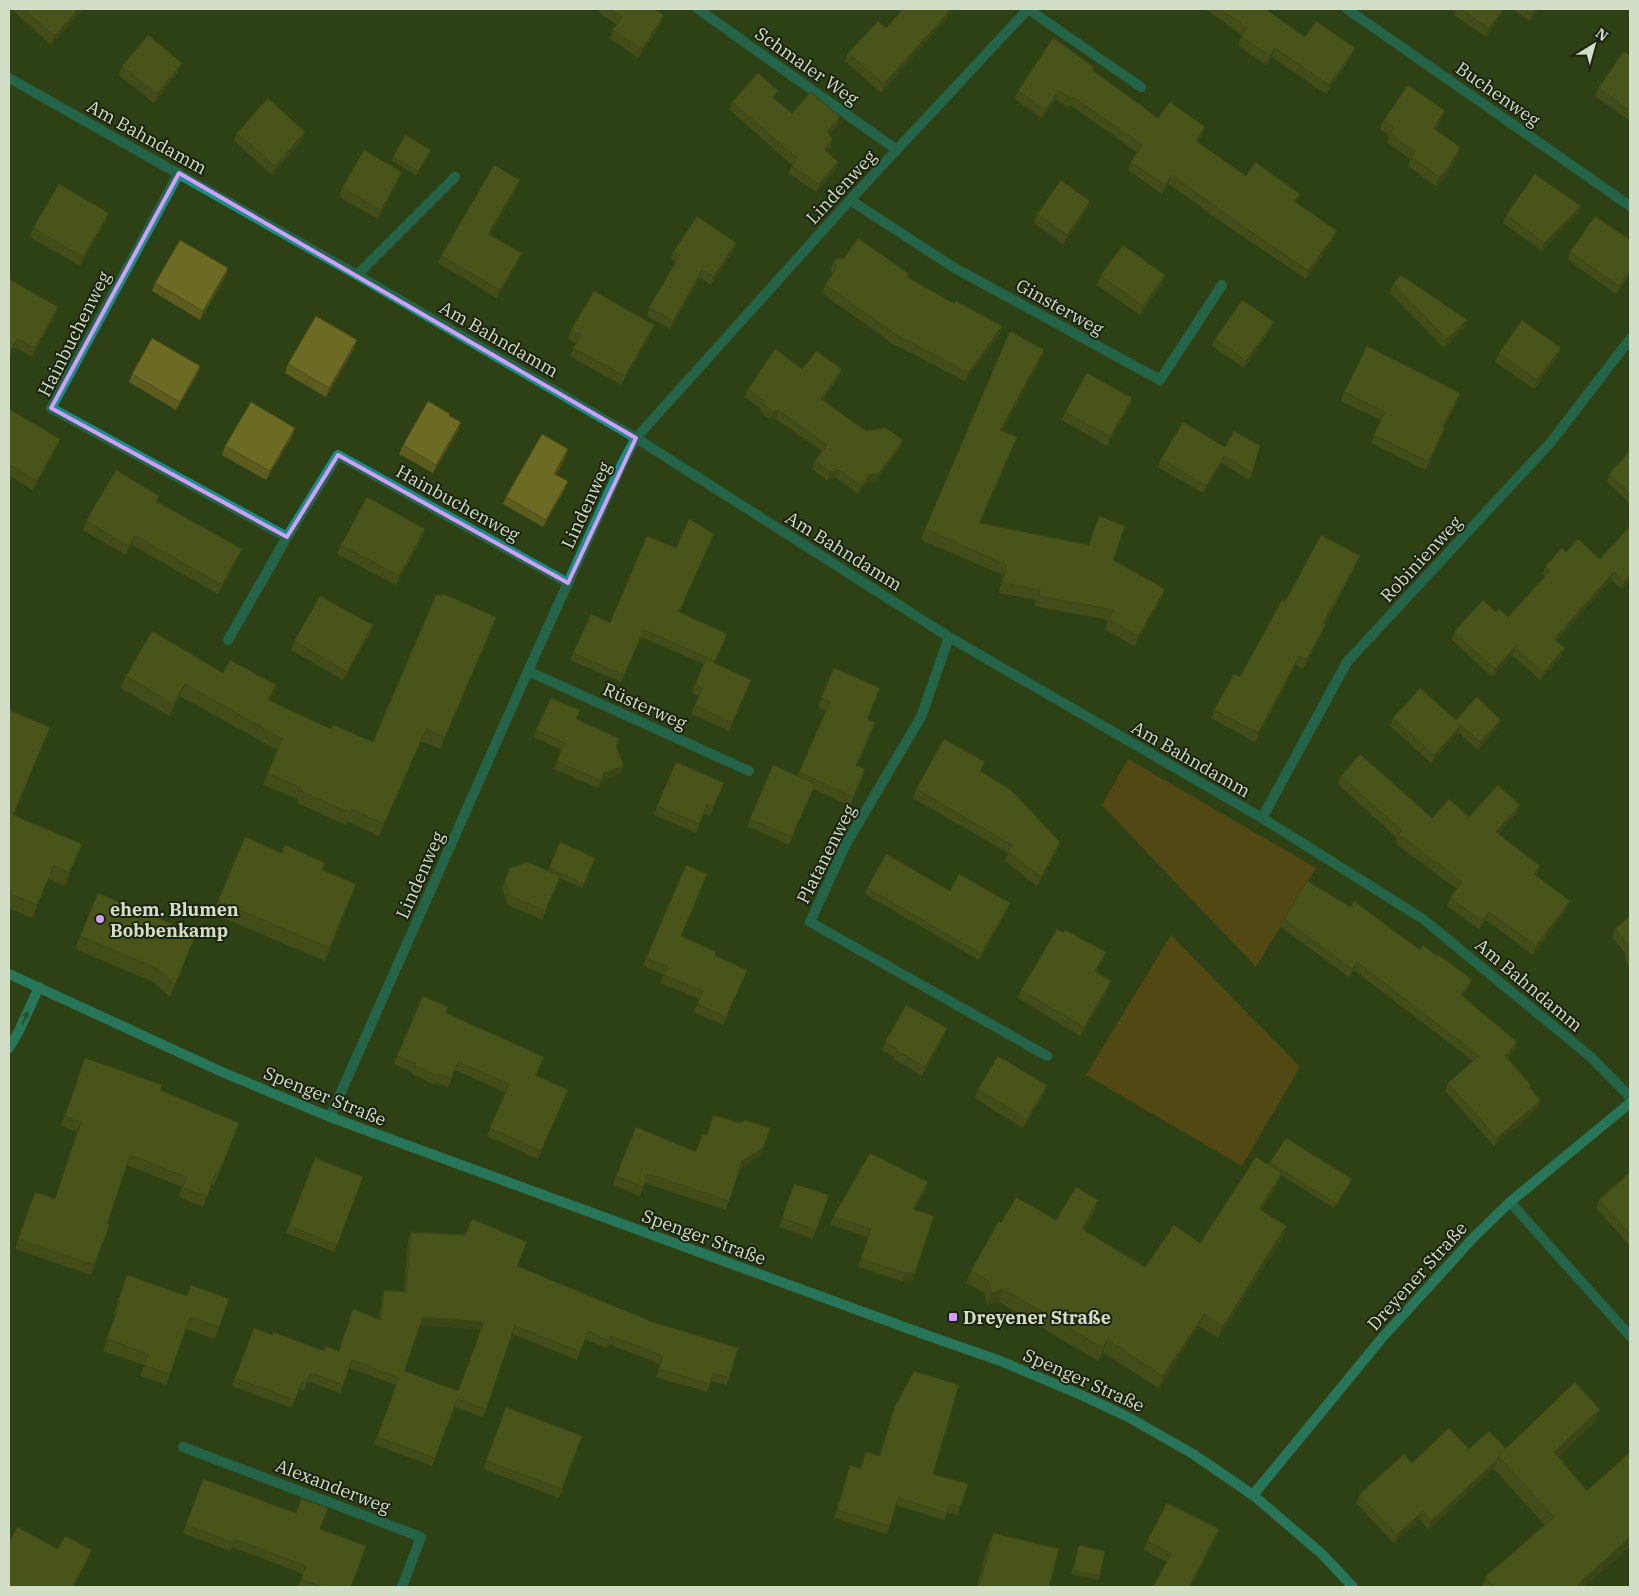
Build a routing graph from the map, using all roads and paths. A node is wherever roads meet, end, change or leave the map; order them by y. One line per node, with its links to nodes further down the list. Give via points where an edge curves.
1 (698, 9): 6 (street, Schmaler Weg)
2 (1028, 9): 5 (street); 6 (street, Lindenweg)
3 (1348, 9): 10 (street, Buchenweg)
4 (9, 78): 7 (street, Am Bahndamm)
5 (1140, 87)
6 (897, 150): 9 (street, Lindenweg)
7 (178, 173): 11 (street, Am Bahndamm); 15 (street, Hainbuchenweg, via 50,408)
8 (455, 177): 11 (street)
9 (850, 200): 12 (street, Ginsterweg, via 954,267 1160,380); 14 (street, Lindenweg)
10 (1630, 206)
11 (357, 275): 14 (street, Am Bahndamm)
12 (1222, 285)
13 (1630, 339): 21 (street, Robinienweg, via 1551,442 1347,662)
14 (636, 438): 16 (street, Lindenweg); 17 (street, Am Bahndamm)
15 (286, 537): 16 (street, Hainbuchenweg, via 338,455); 18 (street, Hainbuchenweg)
16 (568, 583): 19 (street, Lindenweg)
17 (949, 637): 21 (street, Am Bahndamm); 25 (street, Platanenweg, via 921,717 846,844 810,922)
18 (228, 640)
19 (528, 671): 20 (street, Rüsterweg); 28 (street, Lindenweg)
20 (749, 771)
21 (1262, 818): 26 (street, Am Bahndamm, via 1423,919 1592,1058)
22 (9, 974): 23 (street, Spenger Straße)
23 (39, 987): 24 (street, one-way to 23); 28 (street, Spenger Straße, via 222,1072)
24 (9, 1048)
25 (1047, 1056)
26 (1630, 1097)
27 (1630, 1102): 29 (street, Dreyener Straße)
28 (330, 1117): 32 (street, Spenger Straße, via 1007,1364 1128,1416 1193,1454)
29 (1510, 1202): 30 (street); 32 (street, Dreyener Straße, via 1382,1338)
30 (1630, 1336)
31 (183, 1447): 33 (street, Alexanderweg, via 421,1537)
32 (1253, 1495): 34 (street, Spenger Straße, via 1322,1554)
33 (402, 1587)
34 (1353, 1587)

